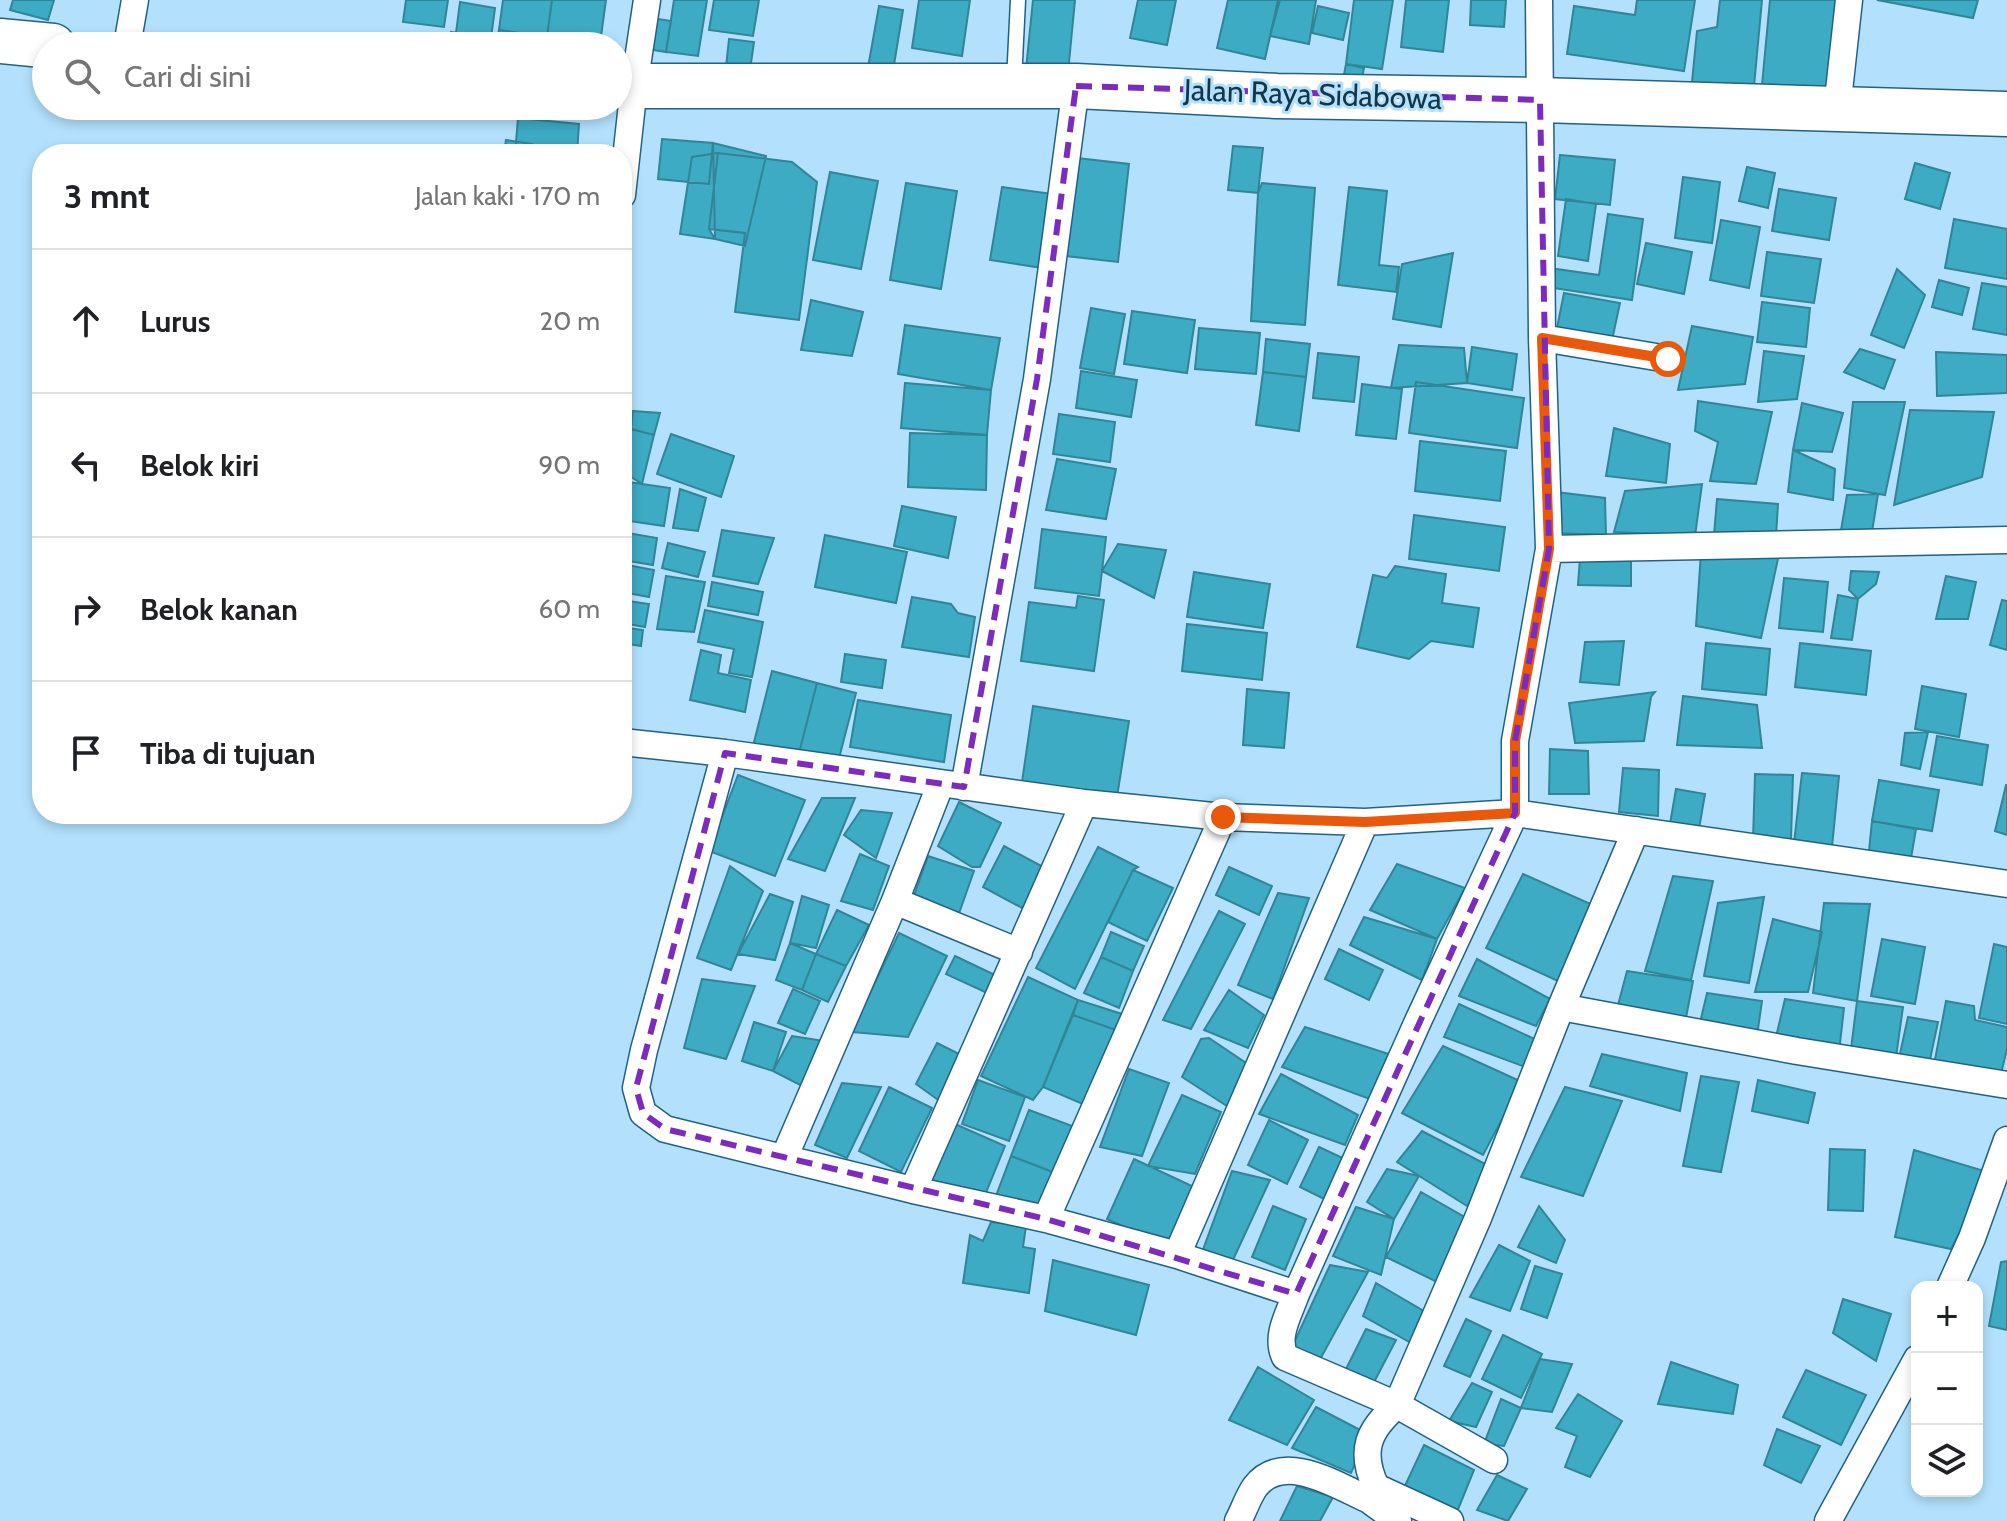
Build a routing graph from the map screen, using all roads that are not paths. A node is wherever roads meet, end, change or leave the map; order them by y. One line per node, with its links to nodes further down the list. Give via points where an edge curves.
1 (135, 0): 6 (street)
2 (647, 0): 9 (street)
3 (1018, 0): 11 (lane)
4 (1539, 0): 13 (street)
5 (1849, 0): 14 (street)
6 (129, 32)
7 (0, 41): 8 (highway)
8 (32, 44)
9 (632, 61)
10 (632, 86): 11 (highway, Jalan Raya Sidabowa)
11 (1013, 86): 12 (highway, Jalan Raya Sidabowa)
12 (1076, 86): 13 (highway, Jalan Raya Sidabowa); 24 (street, via 1037,379)
13 (1540, 100): 14 (highway, Jalan Raya Sidabowa); 18 (street)
14 (1837, 109): 15 (highway, Jalan Raya Sidabowa)
15 (2007, 114)
16 (625, 120): 17 (street)
17 (624, 144)
18 (1542, 338): 19 (street); 21 (street)
19 (1668, 359)
20 (2007, 540): 21 (street)
21 (1549, 549): 26 (street, via 1515,741)
22 (632, 743): 23 (street)
23 (725, 753): 24 (street); 36 (street, via 636,1088 643,1113 665,1129)
24 (952, 785): 25 (street); 31 (street)
25 (1084, 803): 27 (street); 32 (street)
26 (1515, 813): 28 (street); 29 (street); 41 (street)
27 (1223, 817): 28 (street); 38 (street)
28 (1365, 822): 39 (street)
29 (1636, 830): 30 (street); 33 (street)
30 (2007, 884)
31 (895, 901): 32 (street); 36 (street)
32 (1019, 952): 37 (street)
33 (1561, 1007): 34 (street); 43 (street)
34 (2007, 1085)
35 (2007, 1140): 40 (street)
36 (784, 1158): 37 (street)
37 (913, 1190): 38 (street)
38 (1046, 1219): 39 (street)
39 (1177, 1255): 41 (street)
40 (1953, 1281)
41 (1296, 1294): 43 (street, via 1281,1335 1285,1357)
42 (1911, 1370): 49 (street)
43 (1397, 1405): 44 (street); 45 (street, via 1377,1422 1367,1452)
44 (1494, 1460)
45 (1372, 1494): 46 (street, via 1286,1470 1256,1486); 47 (street); 48 (street)
46 (1238, 1521)
47 (1398, 1521)
48 (1450, 1521)
49 (1828, 1521)

